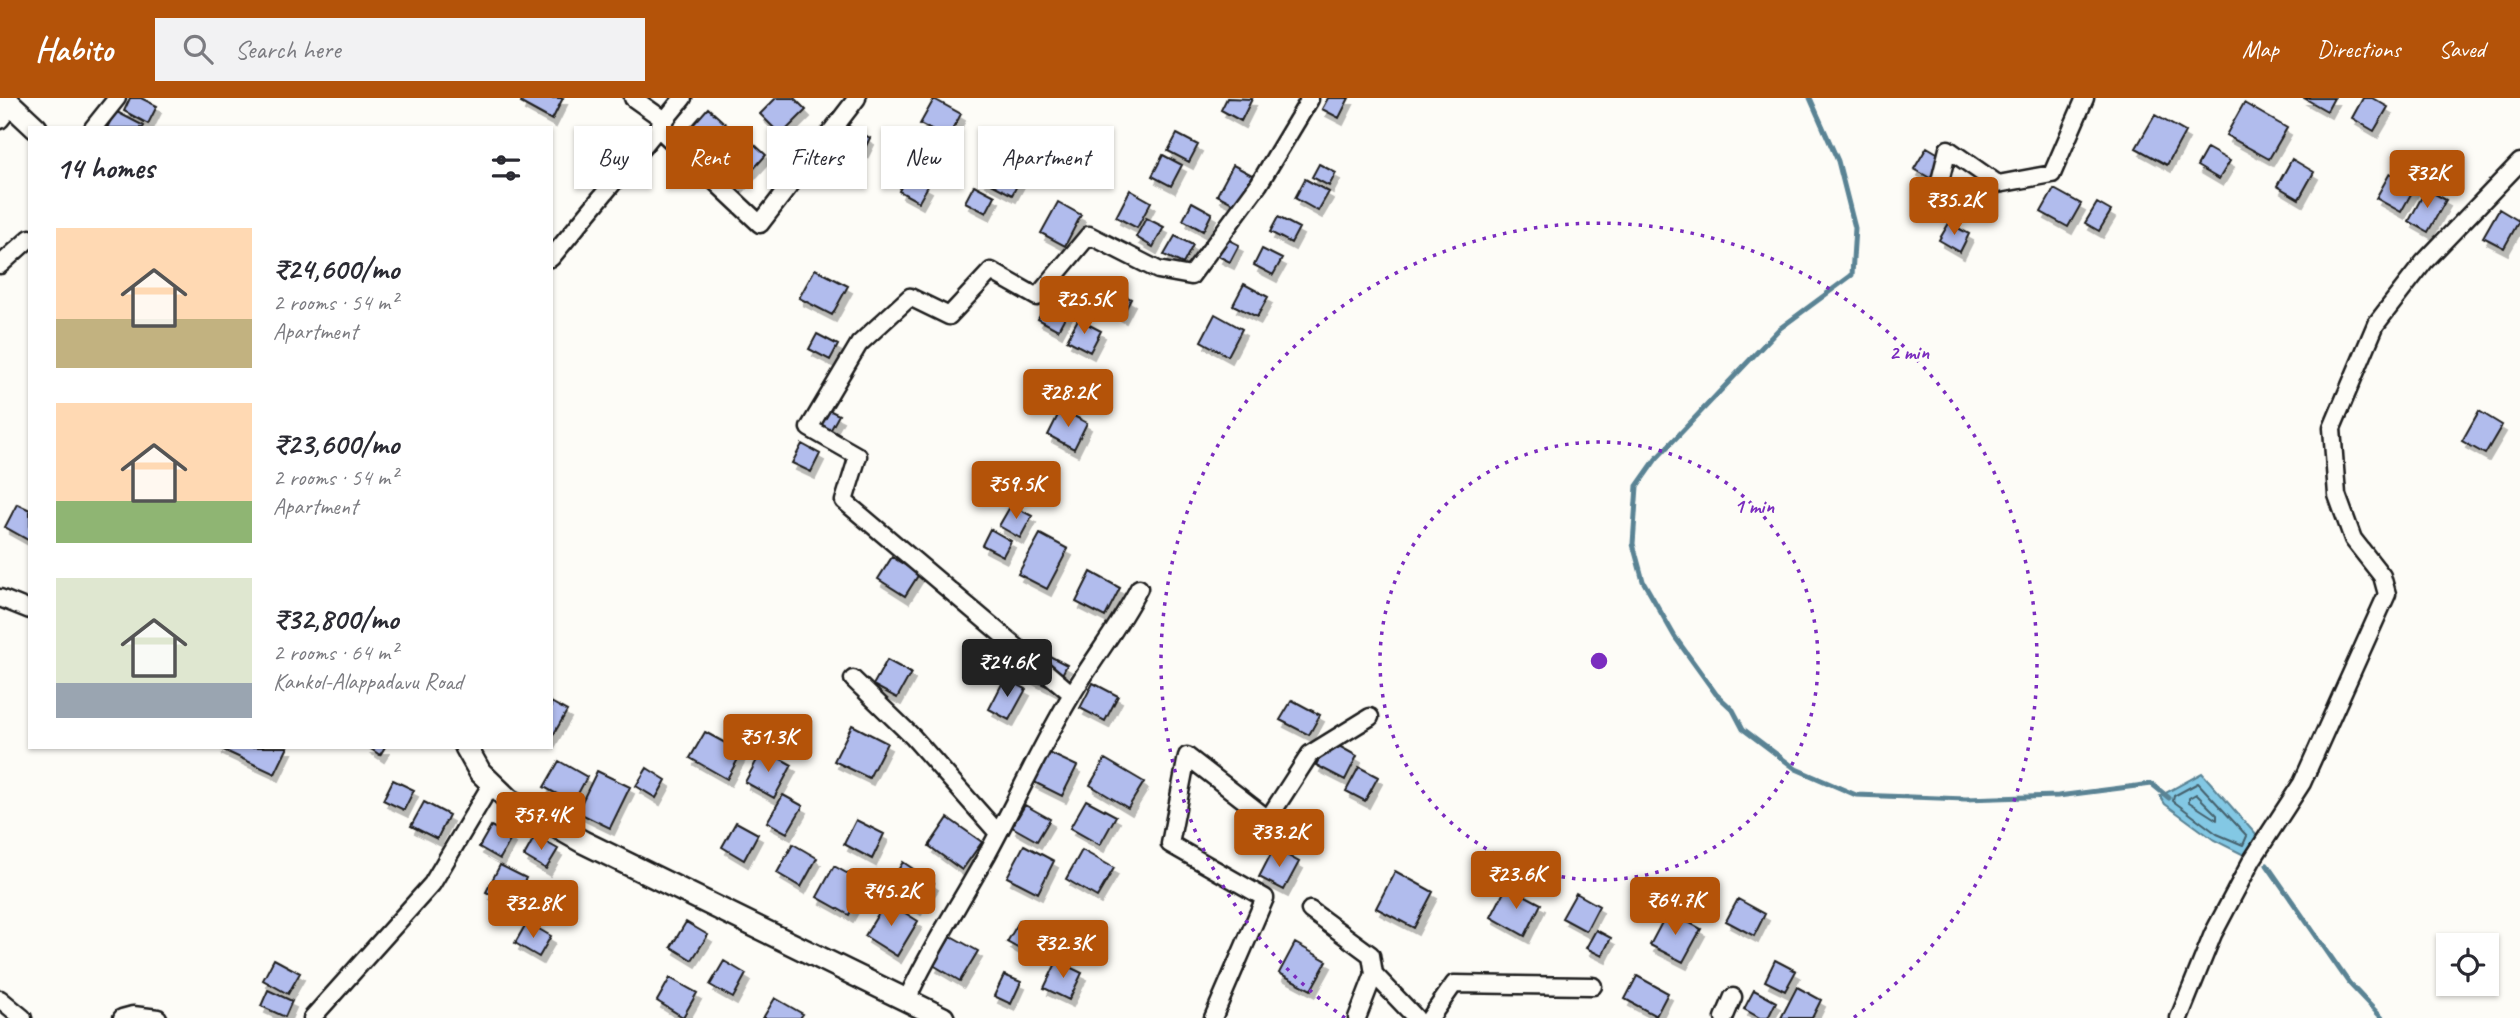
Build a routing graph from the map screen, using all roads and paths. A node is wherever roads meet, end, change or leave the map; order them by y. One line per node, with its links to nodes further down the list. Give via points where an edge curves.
1 (117, 98): 10 (street)
2 (633, 98): 8 (street)
3 (683, 98): 8 (street)
4 (857, 98): 8 (street, via 760,224)
5 (1308, 98): 20 (street, via 1259,184 1191,276 1158,270 1089,235 1037,297 990,271 949,316 910,297 859,344 809,428 858,456 844,502)
6 (2085, 98): 12 (street, via 2052,174 1998,184 1948,149)
7 (5, 108): 9 (main road)
8 (661, 124): 14 (street)
9 (33, 126)
10 (95, 126)
11 (2520, 162): 41 (street, via 2424,262 2364,346 2332,428 2337,495 2353,539 2382,576 2387,594 2302,783 2252,860 2213,934)
12 (1936, 201)
13 (28, 240): 15 (street)
14 (553, 256)
15 (0, 265)
16 (1139, 588): 20 (street)
17 (0, 598): 18 (street)
18 (28, 609)
19 (853, 679): 24 (street, via 913,737)
20 (1072, 694): 24 (street)
21 (1370, 717): 36 (street, via 1310,754 1268,820 1187,755 1170,844 1265,898)
22 (467, 749): 23 (main road)
23 (492, 783): 30 (main road, via 509,800 583,842); 34 (street, via 432,884)
24 (998, 833): 30 (street, via 930,948)
25 (1310, 910): 26 (street, via 1371,955)
26 (1374, 974): 37 (street); 38 (street)
27 (1593, 986): 39 (street, via 1454,984)
28 (1732, 997): 40 (street)
29 (0, 999): 31 (street)
30 (907, 999): 35 (main road)
31 (23, 1018)
32 (122, 1018): 33 (street)
33 (158, 1018)
34 (312, 1018)
35 (943, 1018)
36 (1213, 1018)
37 (1357, 1018)
38 (1416, 1018)
39 (1430, 1018)
40 (1724, 1018)
41 (2179, 1018)

